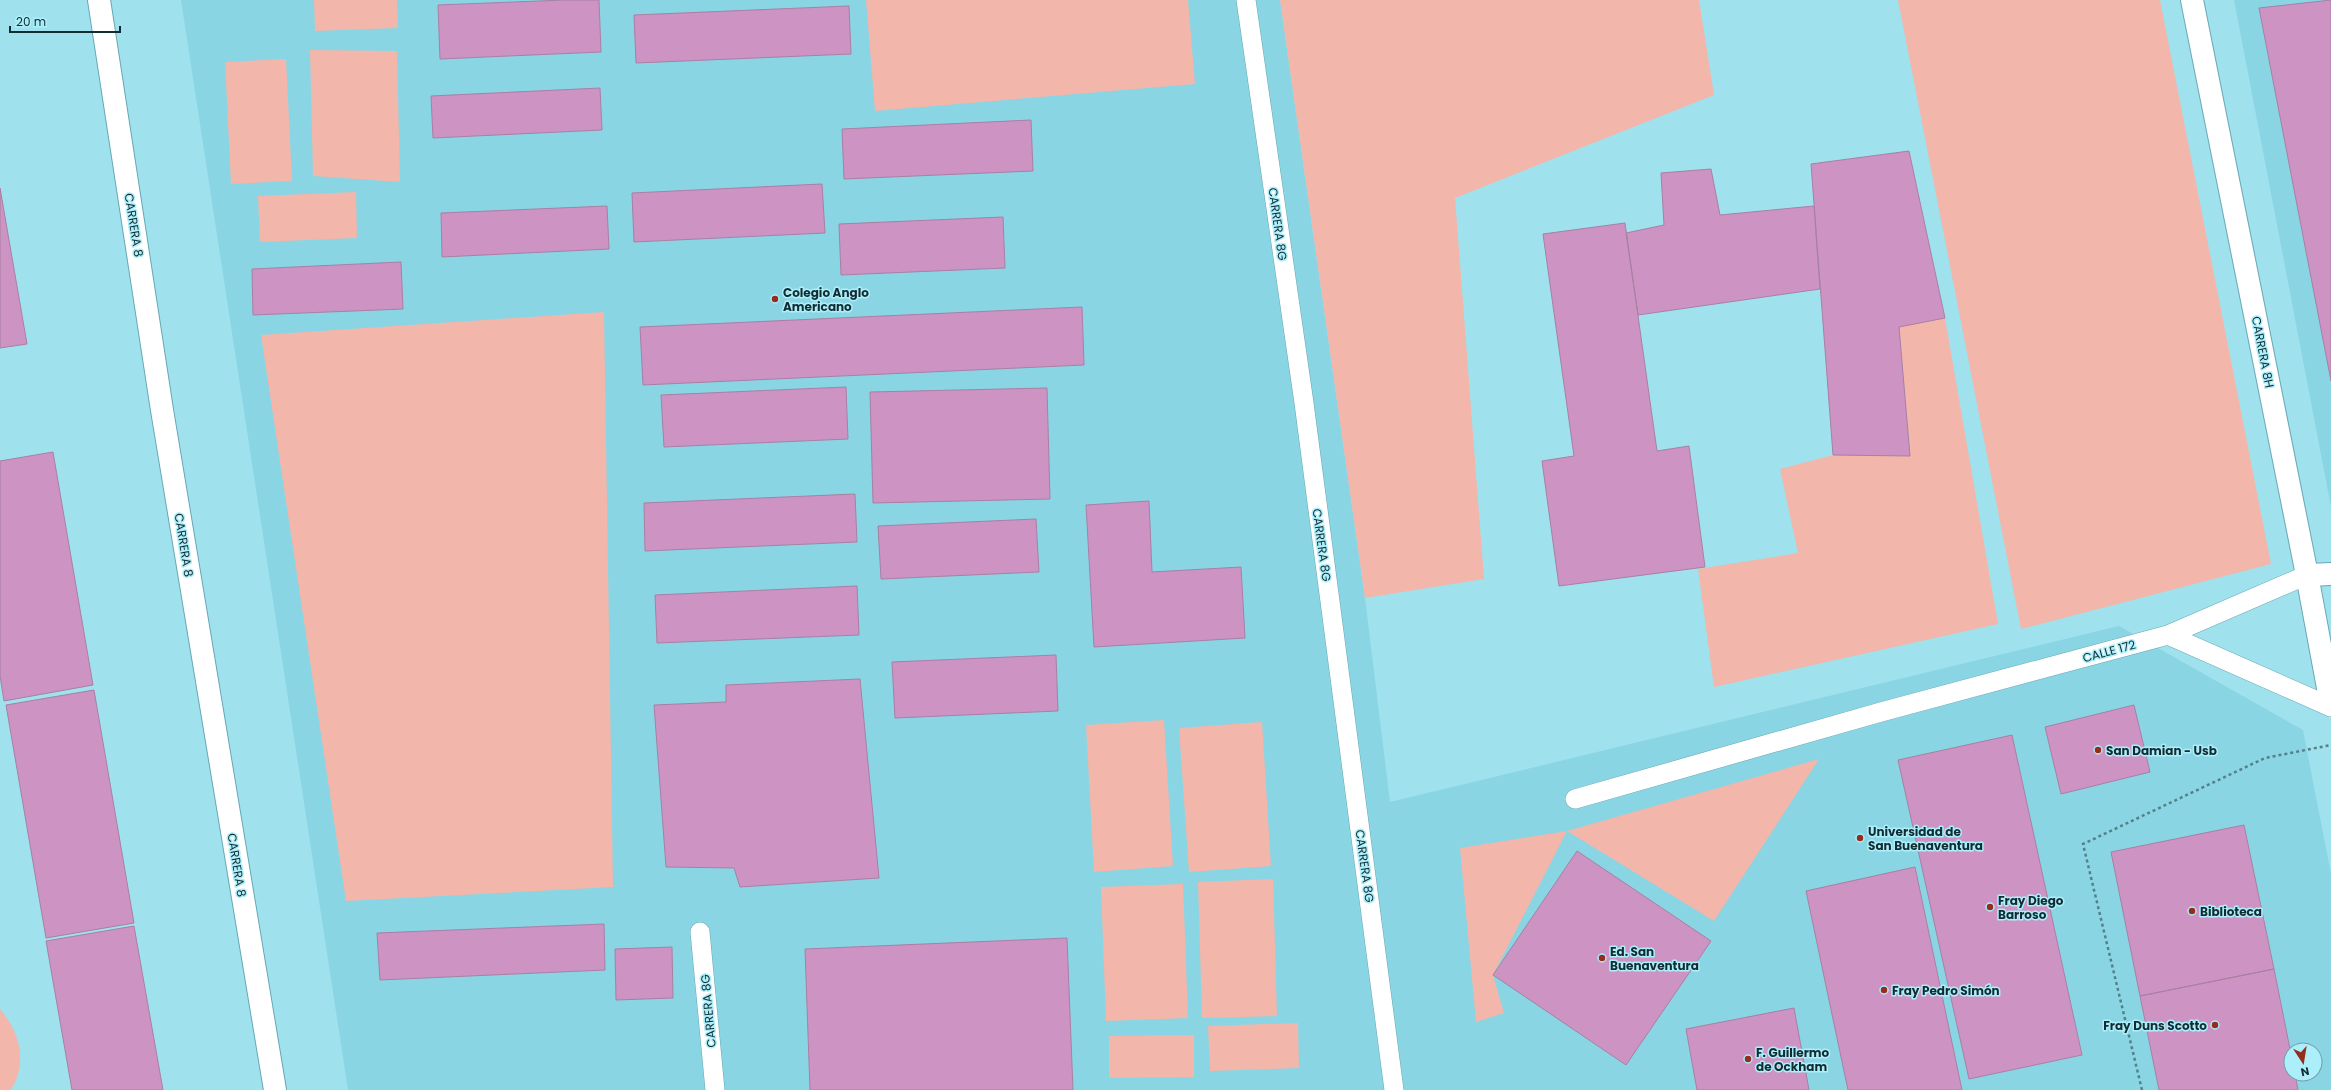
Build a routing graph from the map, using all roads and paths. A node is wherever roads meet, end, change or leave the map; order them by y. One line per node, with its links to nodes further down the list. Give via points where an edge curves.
1 (99, 0): 12 (street, CARRERA 8, via 162,410)
2 (1246, 0): 14 (lane, CARRERA 8G, via 1304,403)
3 (2192, 0): 5 (street, CARRERA 8H)
4 (2331, 574): 5 (street, CALLE 172)
5 (2307, 575): 6 (lane, CALLE 172); 7 (street, CARRERA 8H)
6 (2168, 635): 8 (lane); 10 (lane, CALLE 172, via 1881,712)
7 (2331, 704)
8 (2331, 707)
9 (2331, 745): 15 (path, via 2265,758 2083,844)
10 (1575, 799)
11 (700, 932): 13 (lane, CARRERA 8G)
12 (275, 1090)
13 (715, 1090)
14 (1394, 1090)
15 (2142, 1090)

